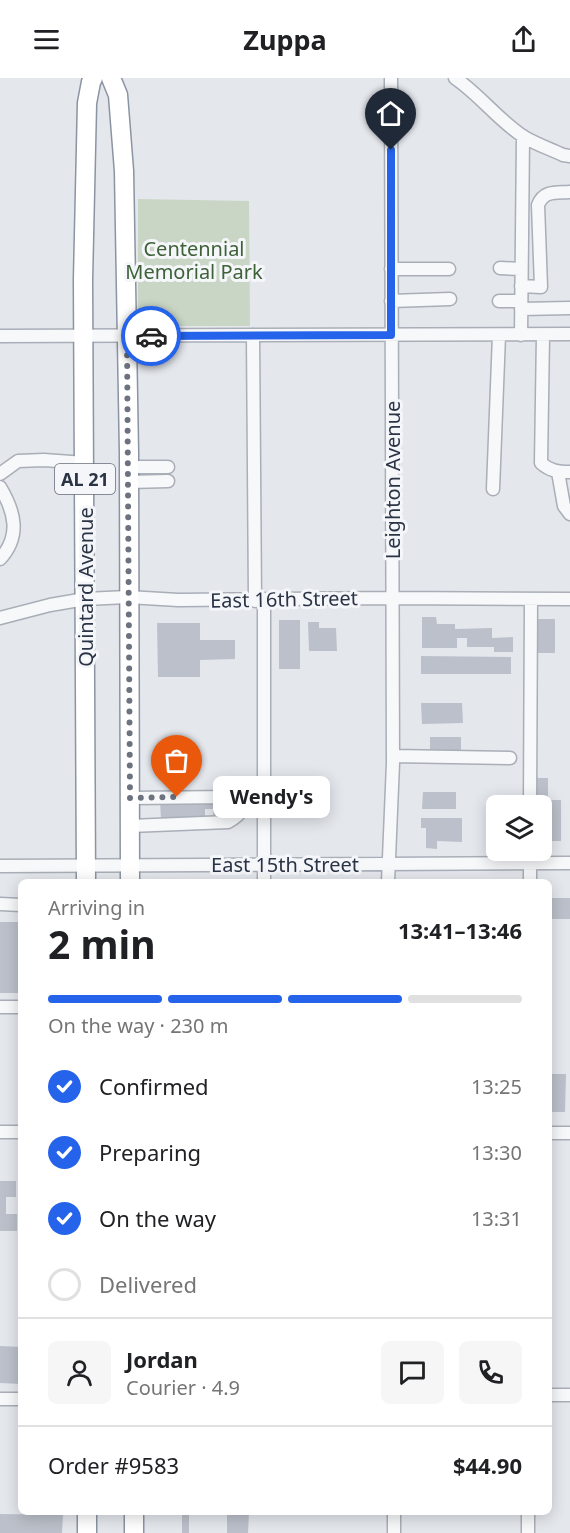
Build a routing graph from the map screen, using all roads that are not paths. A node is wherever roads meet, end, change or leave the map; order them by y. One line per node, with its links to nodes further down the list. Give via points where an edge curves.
1 (93, 78): 27 (highway, Quintard Avenue / AL 21, via 87,103)
2 (111, 78): 28 (highway, AL 21, via 118,95 124,171)
3 (391, 78): 12 (street, Leighton Avenue)
4 (454, 78): 5 (street)
5 (523, 136): 6 (street); 8 (street)
6 (570, 156)
7 (570, 192): 9 (street, via 541,197)
8 (522, 221): 9 (street); 11 (street)
9 (539, 221): 14 (street, via 541,287)
10 (500, 268): 11 (street)
11 (521, 268): 14 (street)
12 (391, 269): 13 (street); 16 (street, Leighton Avenue)
13 (449, 269)
14 (521, 286): 18 (street)
15 (450, 299): 16 (street)
16 (391, 301): 22 (street, Leighton Avenue)
17 (499, 301): 18 (street)
18 (521, 305): 19 (street); 24 (street)
19 (570, 308)
20 (570, 334): 25 (street)
21 (253, 335): 22 (street); 28 (street); 44 (street)
22 (391, 335): 23 (street); 40 (street, Leighton Avenue)
23 (499, 335): 24 (street); 36 (street)
24 (521, 335): 25 (street)
25 (543, 335): 31 (street, via 541,463)
26 (0, 336): 27 (street)
27 (84, 336): 28 (street); 29 (highway, Quintard Avenue / AL 21)
28 (127, 336): 33 (highway, AL 21)
29 (85, 463): 32 (street, via 18,461); 41 (highway, Quintard Avenue / AL 21)
30 (168, 467): 33 (street)
31 (564, 472): 37 (street, via 564,506)
32 (0, 474)
33 (129, 474): 34 (street); 39 (highway, AL 21)
34 (168, 481)
35 (0, 487): 38 (street, via 14,529 9,550)
36 (493, 489)
37 (570, 514)
38 (0, 559)
39 (129, 597): 41 (street, East 16th Street); 44 (street, East 16th Street); 49 (highway, AL 21)
40 (393, 598): 42 (street, East 16th Street); 44 (street, East 16th Street); 46 (street, Leighton Avenue)
41 (85, 599): 45 (street, East 16th Street); 58 (highway, Quintard Avenue / AL 21)
42 (531, 599): 43 (street, East 16th Street); 48 (street)
43 (570, 599)
44 (259, 601): 56 (street)
45 (0, 618)
46 (393, 756): 47 (street); 55 (street, Leighton Avenue)
47 (510, 758)
48 (530, 795)
49 (130, 798): 50 (highway, AL 21); 50 (street, via 234,797 243,804 238,817 228,822)
50 (130, 826): 59 (highway, AL 21)
51 (486, 859): 55 (street, East 15th Street)
52 (552, 860): 54 (street, East 15th Street)
53 (530, 861): 62 (street)
54 (570, 863)
55 (388, 864): 56 (street, East 15th Street); 61 (street, Leighton Avenue)
56 (264, 865): 59 (street, East 15th Street); 60 (street)
57 (0, 866): 58 (street, East 15th Street)
58 (86, 874): 59 (street, East 15th Street)
59 (130, 874)
60 (264, 879)
61 (388, 879)
62 (530, 879)
63 (0, 904): 64 (street)
64 (18, 905)
65 (0, 1007): 66 (street)
66 (18, 1007)
67 (0, 1132): 68 (street)
68 (18, 1132)
69 (552, 1133): 70 (street)
70 (570, 1133)
71 (552, 1395): 72 (street)
72 (570, 1395)
73 (18, 1399): 74 (street)
74 (0, 1400)
75 (87, 1515): 79 (highway)
76 (134, 1515): 80 (highway)
77 (394, 1515): 81 (street)
78 (528, 1515): 82 (street)
79 (87, 1533)
80 (134, 1533)
81 (394, 1533)
82 (528, 1533)

